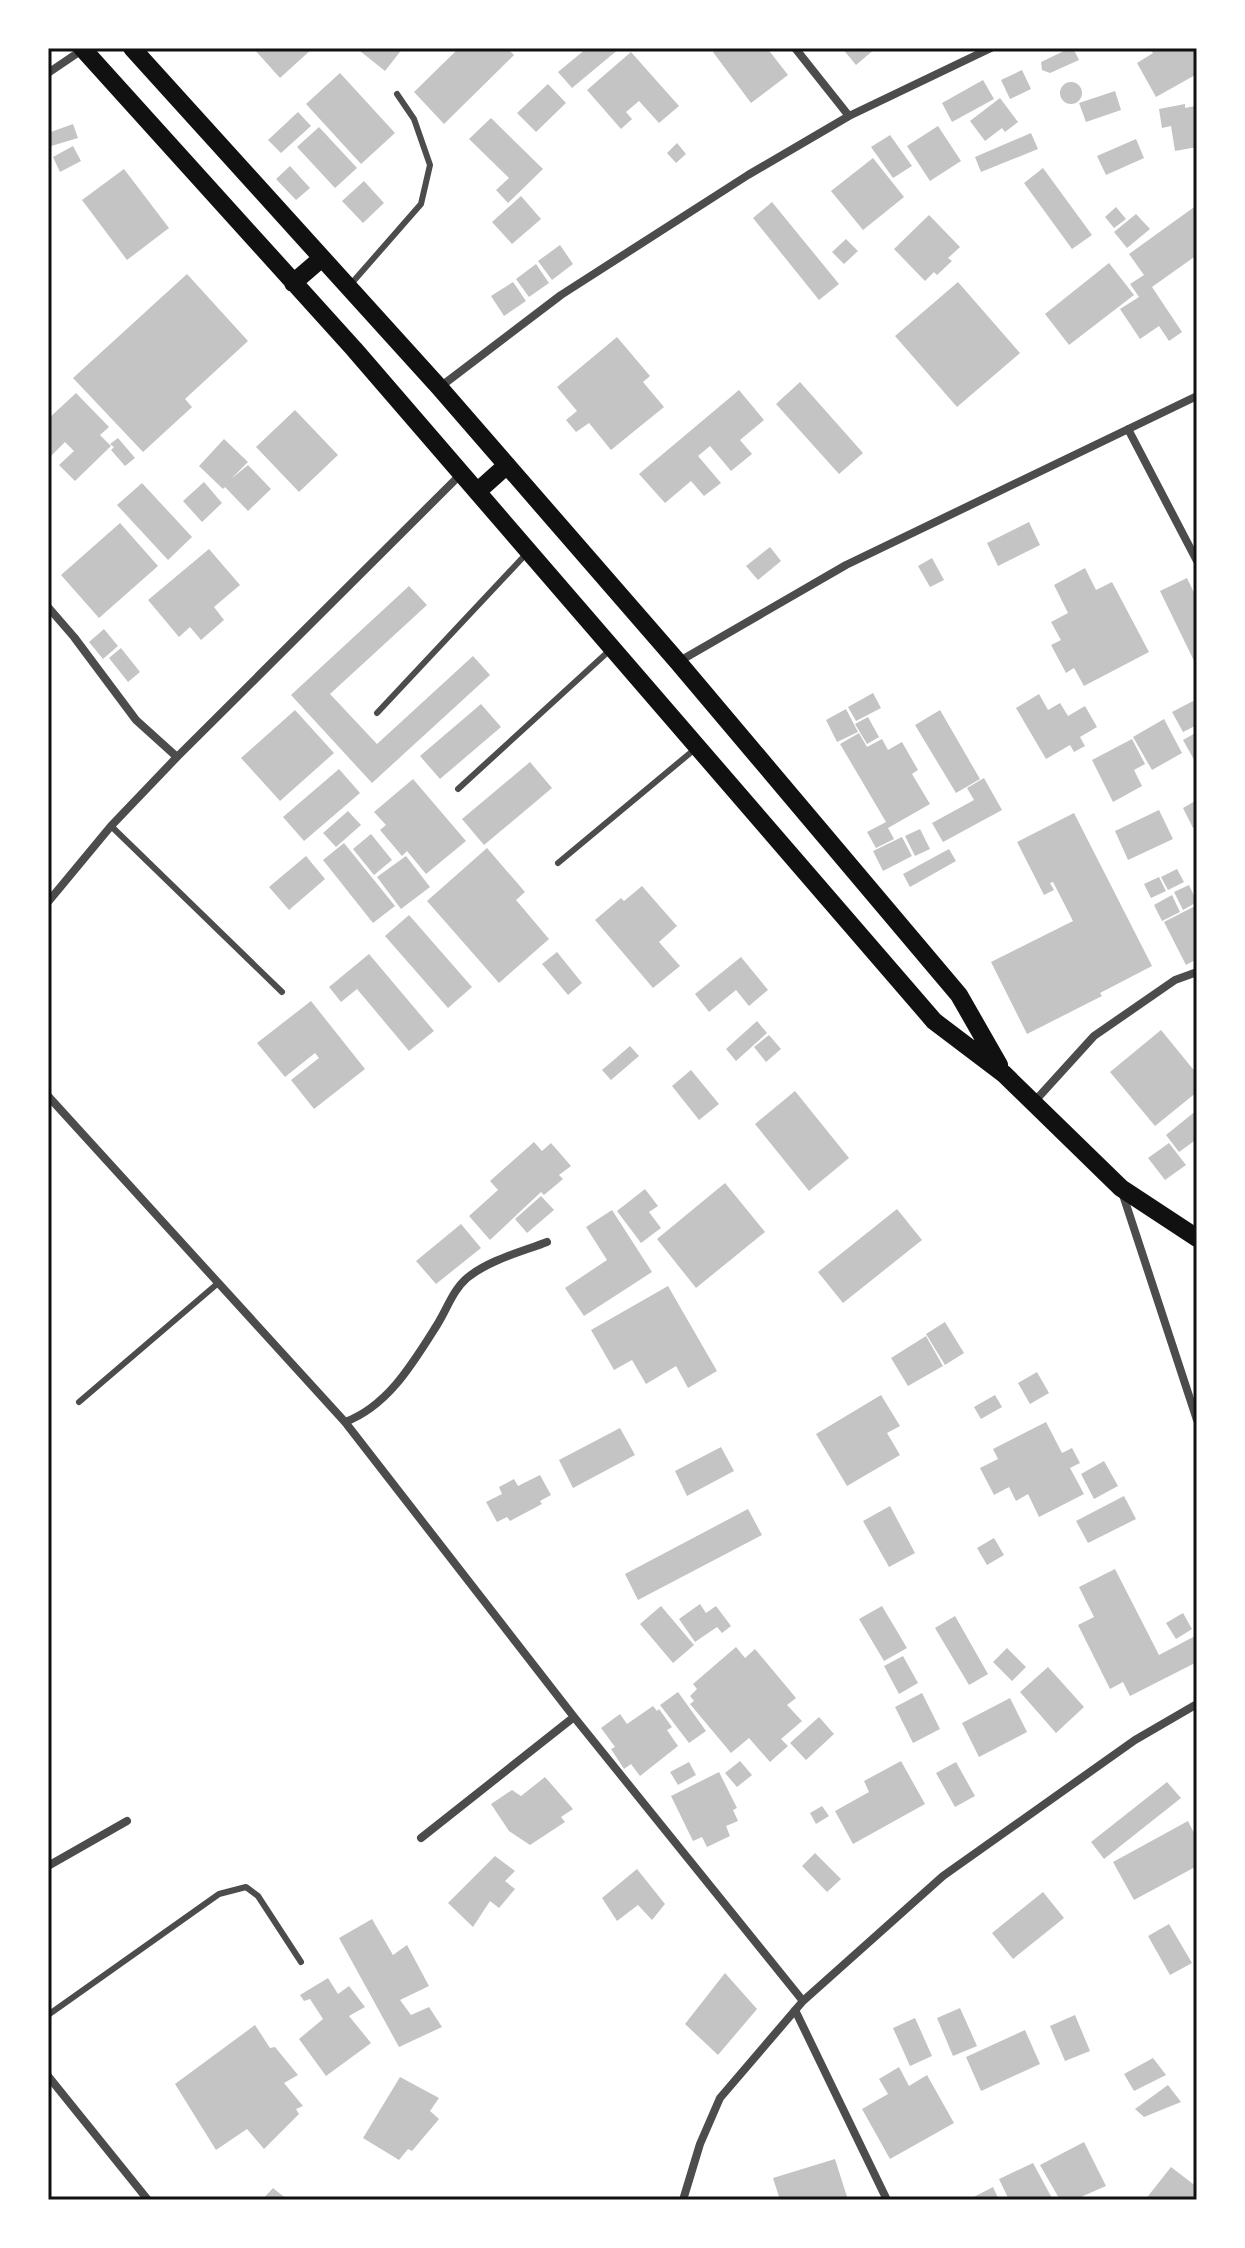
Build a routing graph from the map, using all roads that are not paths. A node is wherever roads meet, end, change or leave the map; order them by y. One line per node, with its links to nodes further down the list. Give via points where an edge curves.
1 (132, 48): 8 (main road)
2 (795, 48): 7 (street)
3 (991, 48): 7 (street)
4 (82, 49): 5 (street); 9 (main road)
5 (48, 73)
6 (397, 94): 10 (lane, via 414,119 430,165 421,204)
7 (849, 116): 11 (street, via 561,295)
8 (322, 258): 9 (main road); 10 (main road)
9 (293, 283): 15 (main road)
10 (348, 287): 11 (main road)
11 (439, 387): 14 (main road)
12 (1197, 396): 13 (street)
13 (1128, 429): 18 (street); 21 (street, via 846,565)
14 (507, 465): 16 (main road); 21 (main road)
15 (462, 474): 16 (main road); 24 (street)
16 (478, 491): 17 (main road)
17 (529, 551): 20 (main road); 22 (lane)
18 (1197, 561)
19 (48, 607): 24 (street, via 136,720)
20 (613, 648): 23 (main road); 25 (lane)
21 (678, 662): 31 (main road, via 959,995)
22 (377, 713)
23 (698, 747): 27 (lane); 31 (main road, via 934,1021)
24 (177, 757): 26 (street)
25 (458, 789)
26 (111, 826): 28 (street); 30 (lane)
27 (558, 863)
28 (48, 902)
29 (1197, 972): 33 (street, via 1175,980 1094,1036)
30 (282, 992)
31 (1004, 1074): 33 (main road)
32 (48, 1096): 37 (street)
33 (1033, 1103): 34 (main road)
34 (1121, 1188): 35 (main road); 39 (street)
35 (1197, 1238)
36 (547, 1242): 40 (street, via 467,1278 398,1381 365,1414)
37 (217, 1284): 38 (lane); 40 (street)
38 (79, 1402)
39 (1197, 1420)
40 (345, 1422): 42 (street)
41 (1197, 1704): 47 (street, via 1135,1740 943,1876)
42 (574, 1717): 44 (street); 47 (street)
43 (127, 1821): 45 (street)
44 (421, 1838)
45 (48, 1866)
46 (301, 1962): 49 (lane, via 258,1896 246,1887 219,1894)
47 (803, 2001): 48 (street)
48 (795, 2010): 52 (street, via 720,2098); 53 (street)
49 (48, 2015)
50 (48, 2076): 51 (street)
51 (148, 2200)
52 (683, 2200)
53 (887, 2200)

